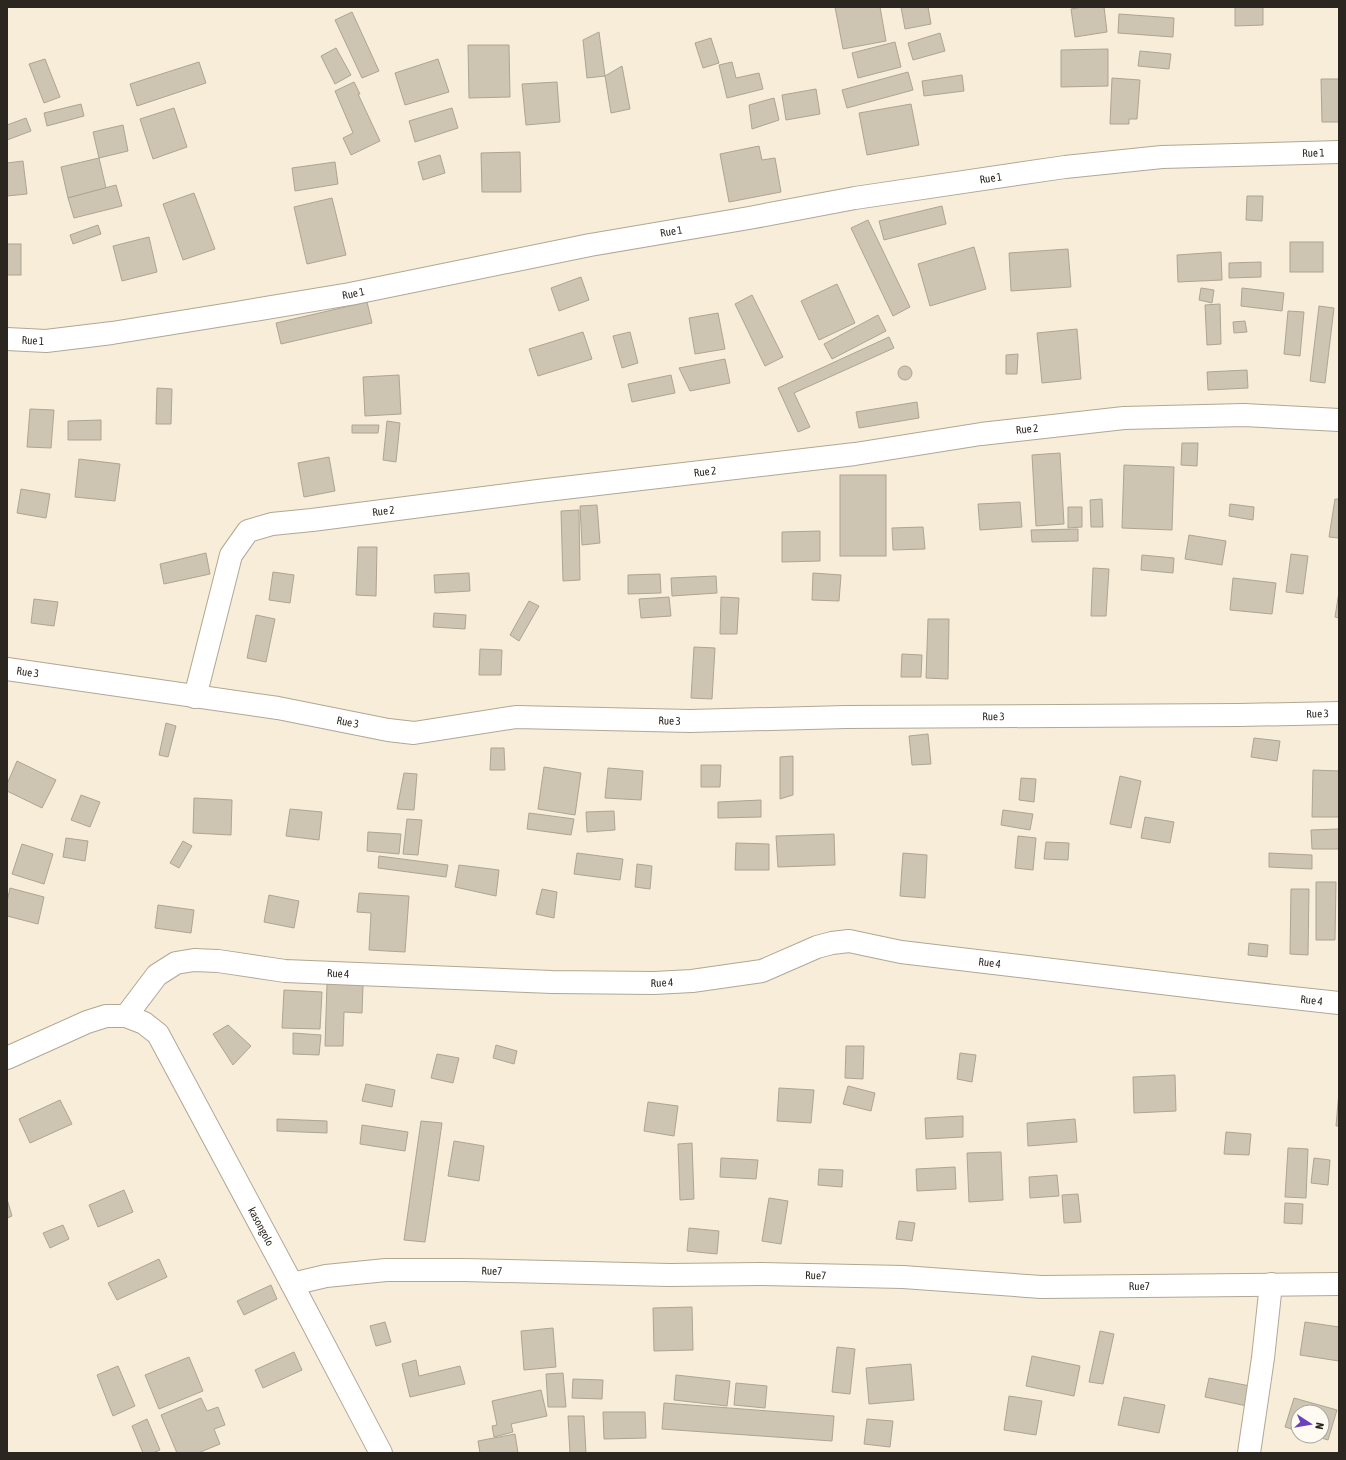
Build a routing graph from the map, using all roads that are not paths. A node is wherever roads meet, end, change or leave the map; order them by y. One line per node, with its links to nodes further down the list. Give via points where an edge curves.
1 (1339, 152): 2 (street, Rue 1, via 1162,157 1065,167 855,198 590,245 350,294 236,313 46,341)
2 (7, 339)
3 (1339, 420): 5 (street, Rue 2, via 1244,415 1124,418 982,434 855,454 272,524 248,531 230,555)
4 (7, 669): 5 (street, Rue 3)
5 (195, 697): 6 (street, Rue 3, via 278,708 414,733 516,717 690,721)
6 (1339, 713)
7 (1339, 1003): 8 (street, Rue 4, via 909,953 849,941 817,947 762,971 692,981 654,983 552,982 292,971 194,960 176,963 157,975)
8 (126, 1016): 9 (street, via 106,1016 87,1022); 10 (street, kasongolo, via 144,1023 158,1034)
9 (7, 1058)
10 (292, 1284): 11 (street, Rue7, via 326,1276 386,1270 903,1277 1041,1287); 13 (street, kasongolo)
11 (1271, 1284): 12 (street, Rue7); 14 (street)
12 (1339, 1284)
13 (381, 1453)
14 (1249, 1453)

